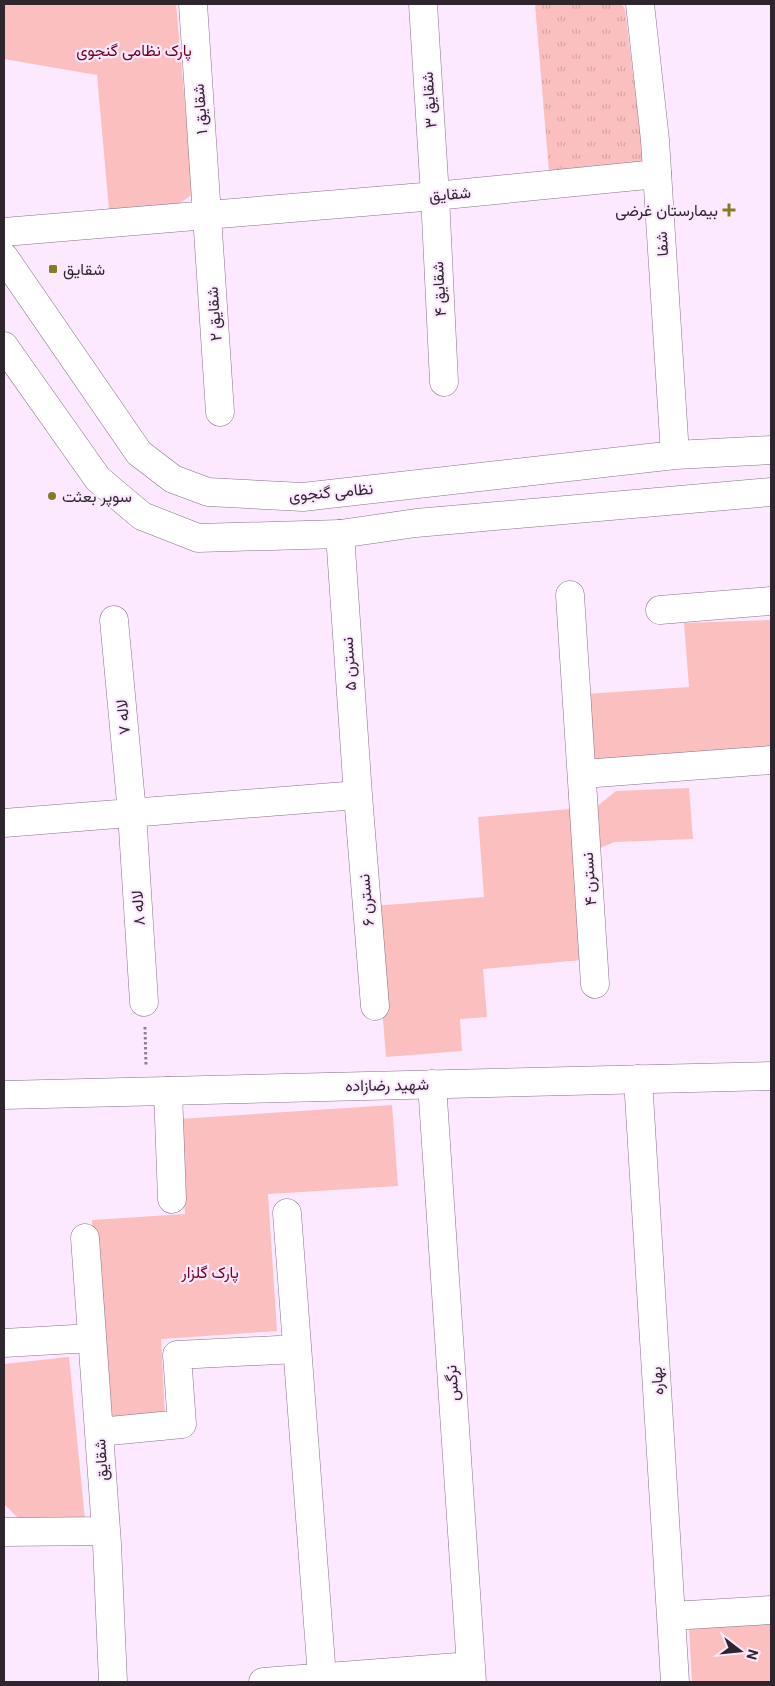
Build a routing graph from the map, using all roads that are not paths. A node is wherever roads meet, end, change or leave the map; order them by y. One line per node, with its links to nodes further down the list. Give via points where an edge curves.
1 (193, 4): 6 (street, شقایق ۱)
2 (423, 4): 5 (street, شقایق ۳)
3 (640, 4): 4 (street, شفا)
4 (657, 174): 5 (street, شقایق); 13 (street, شفا)
5 (435, 196): 6 (street, شقایق); 10 (street, شقایق ۴)
6 (208, 215): 7 (street, شقایق); 11 (street, شقایق ۲)
7 (4, 232)
8 (4, 257): 14 (street, نظامی گنجوی, via 139,452 173,479 208,492 303,497)
9 (4, 346): 17 (street, via 98,479 142,516 198,538)
10 (444, 382)
11 (220, 412)
12 (771, 450): 13 (street, نظامی گنجوی)
13 (675, 455): 14 (street, نظامی گنجوی)
14 (492, 476): 16 (street)
15 (771, 492): 16 (street)
16 (497, 516): 17 (street)
17 (340, 534): 24 (street, نسترن ۵)
18 (570, 595): 23 (street, نسترن ۴)
19 (771, 601): 20 (street)
20 (660, 610)
21 (114, 620): 25 (street, لاله ۷)
22 (771, 760): 23 (street)
23 (582, 774): 27 (street, نسترن ۴)
24 (358, 795): 25 (street); 29 (street, نسترن ۶)
25 (132, 813): 26 (street); 28 (street, لاله ۸)
26 (4, 823)
27 (596, 984)
28 (144, 1002)
29 (375, 1006)
30 (771, 1076): 31 (street, شهید رضازاده)
31 (638, 1079): 32 (street, شهید رضازاده); 45 (street, بهاره)
32 (432, 1084): 33 (street, شهید رضازاده); 46 (street, نرگس)
33 (157, 1091): 34 (street, شهید رضازاده); 35 (street)
34 (4, 1095)
35 (172, 1199)
36 (287, 1213): 40 (street)
37 (85, 1238): 38 (street, شقایق)
38 (92, 1338): 39 (street); 41 (street, شقایق)
39 (4, 1343)
40 (297, 1349): 41 (street, via 177,1354 182,1424); 47 (street)
41 (99, 1432): 42 (street, شقایق)
42 (106, 1531): 43 (street); 48 (street, شقایق)
43 (4, 1532)
44 (771, 1610): 45 (street)
45 (671, 1616): 50 (street, بهاره)
46 (471, 1674): 47 (street)
47 (322, 1678): 49 (street)
48 (113, 1682)
49 (263, 1682)
50 (675, 1682)

